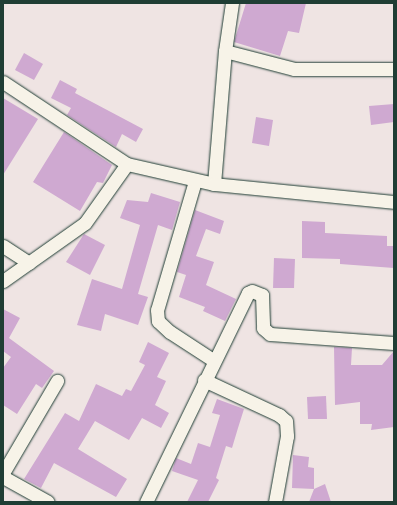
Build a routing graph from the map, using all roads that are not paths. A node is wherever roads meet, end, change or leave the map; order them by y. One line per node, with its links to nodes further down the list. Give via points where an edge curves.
1 (232, 3): 2 (street)
2 (225, 51): 3 (street, via 294,69); 7 (street)
3 (394, 69)
4 (3, 82): 5 (street)
5 (127, 164): 6 (street); 10 (street, via 85,222)
6 (195, 181): 7 (street); 13 (street, via 157,310 158,321)
7 (214, 184): 8 (street)
8 (394, 202)
9 (3, 246): 10 (street)
10 (29, 263): 11 (street)
11 (3, 282)
12 (394, 343): 13 (street, via 270,334 263,328 262,295 252,291)
13 (212, 360): 14 (street)
14 (204, 380): 19 (street); 20 (street, via 279,415 286,422 287,436)
15 (57, 381): 16 (street)
16 (3, 473)
17 (3, 477): 18 (street)
18 (48, 502)
19 (146, 502)
20 (275, 502)

